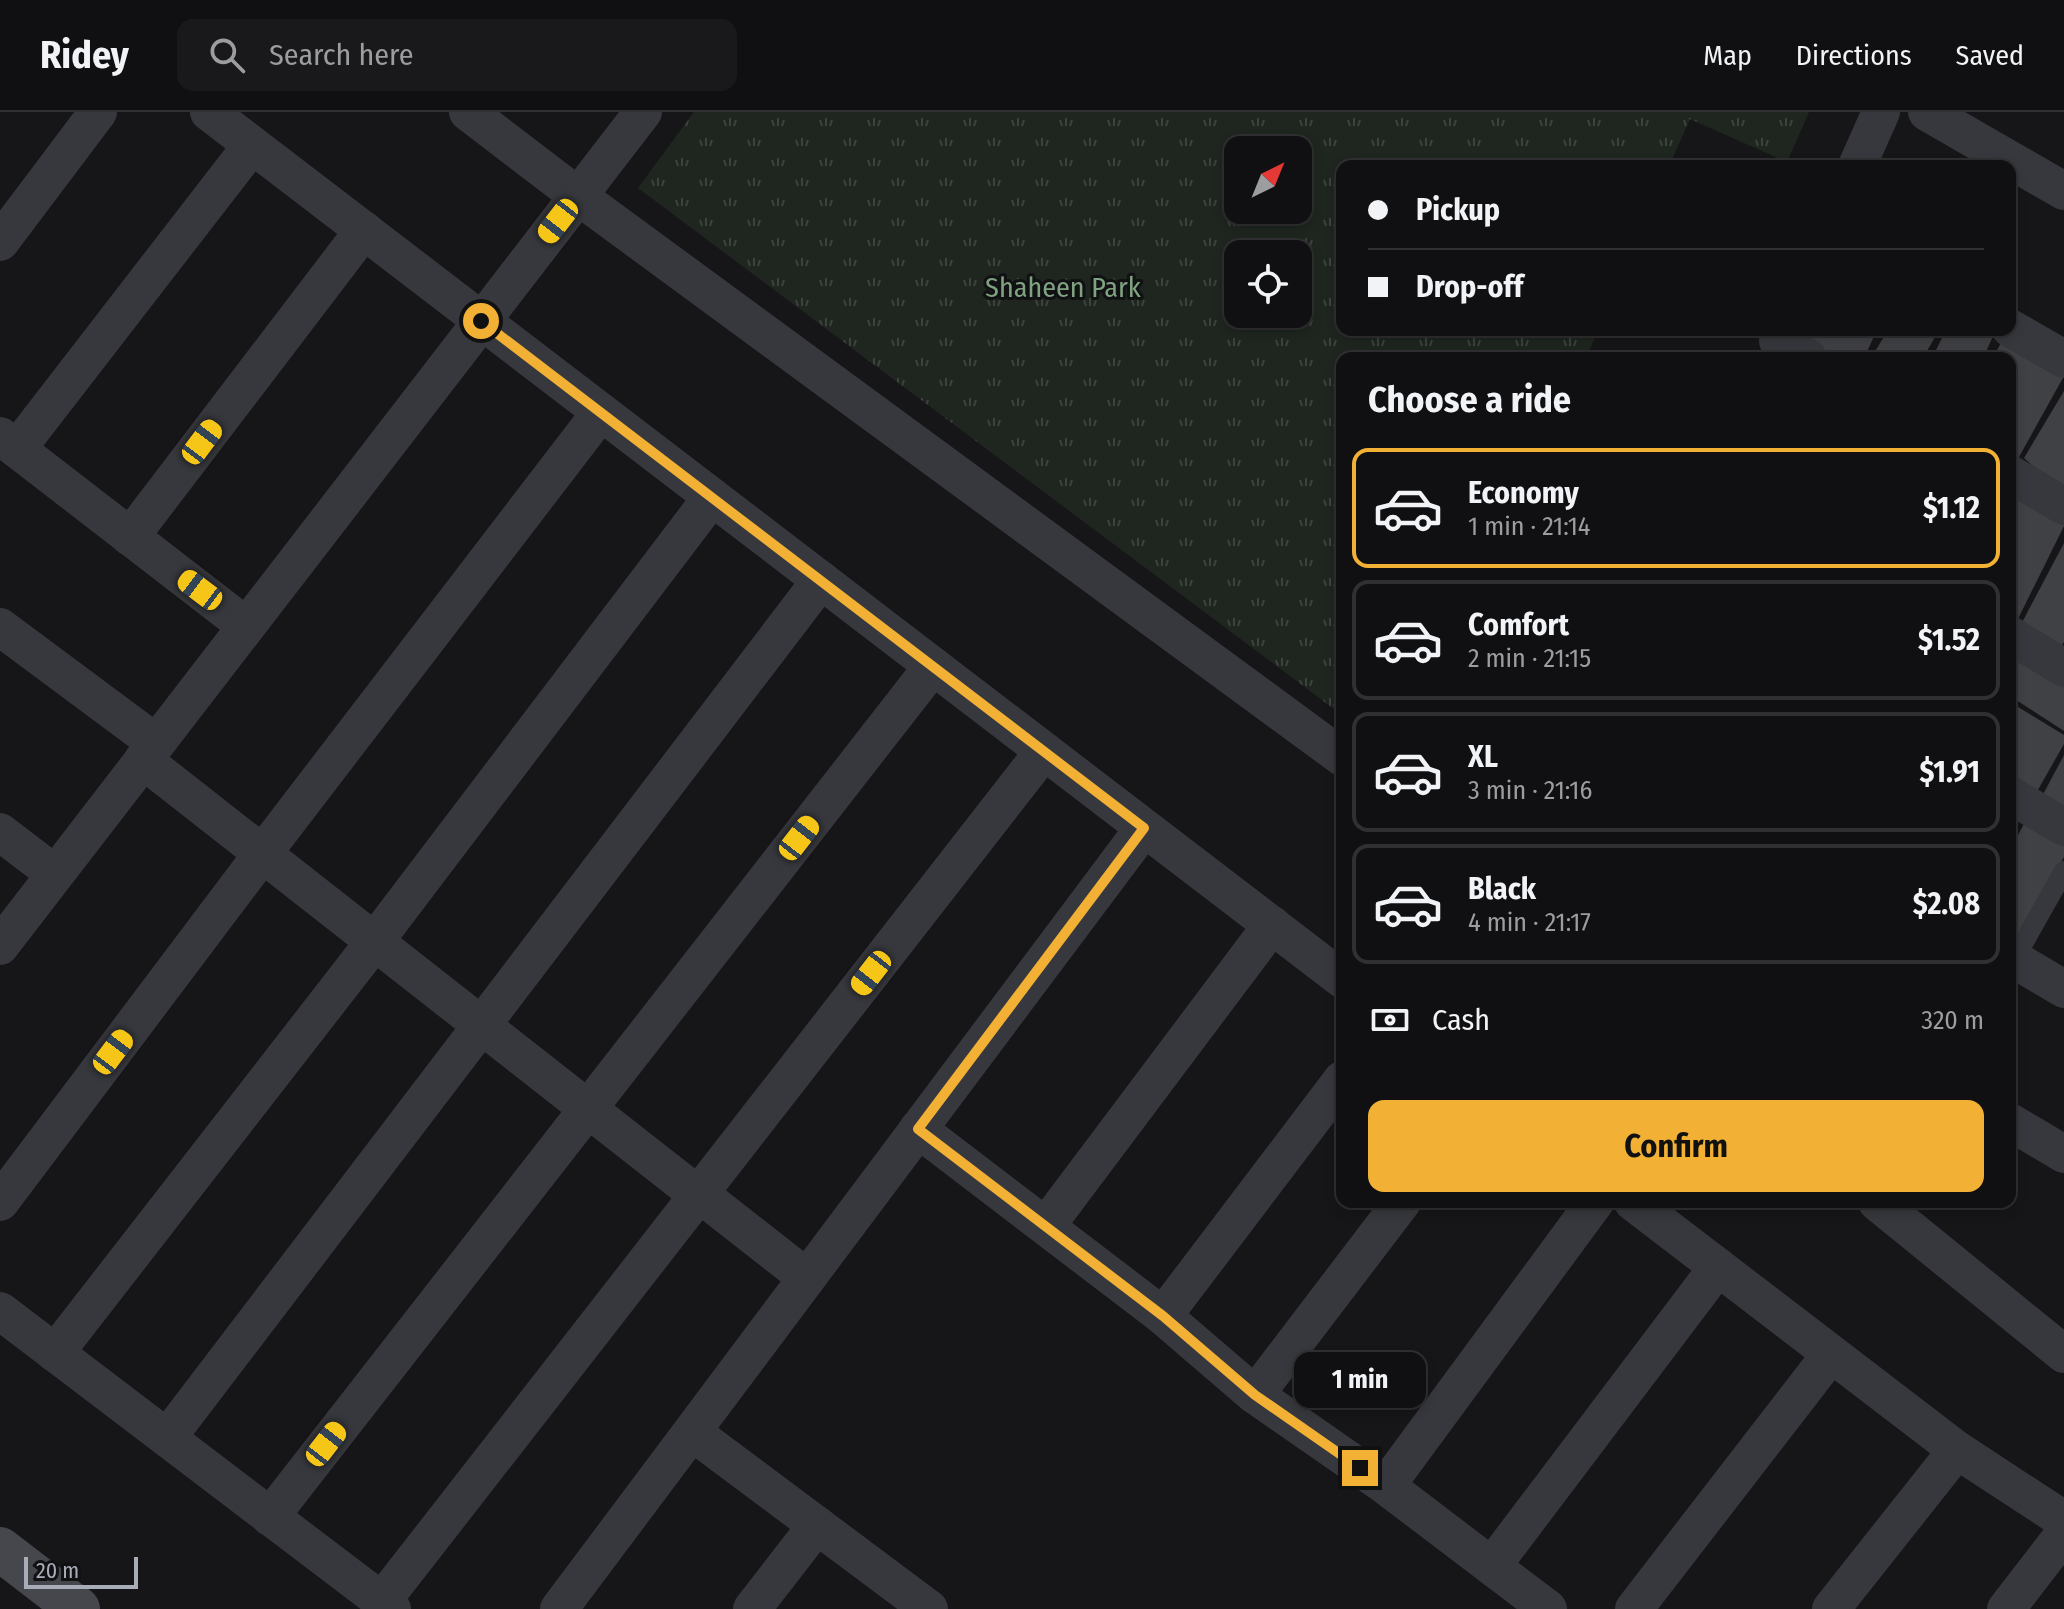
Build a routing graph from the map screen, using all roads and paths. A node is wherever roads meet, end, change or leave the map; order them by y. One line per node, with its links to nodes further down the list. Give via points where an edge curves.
1 (98, 112): 14 (street)
2 (209, 112): 7 (street)
3 (468, 112): 12 (street)
4 (643, 112): 12 (street)
5 (1881, 112): 8 (street)
6 (1927, 112): 9 (street)
7 (252, 145): 13 (street); 19 (street)
8 (1860, 160)
9 (2010, 160)
10 (2016, 163): 11 (street)
11 (2064, 191)
12 (578, 196): 15 (street); 32 (street)
13 (364, 230): 15 (street); 23 (street)
14 (0, 242)
15 (481, 321): 18 (street); 25 (street)
16 (2016, 331): 17 (street)
17 (2064, 359)
18 (601, 412): 21 (street); 37 (street)
19 (8, 443): 23 (street)
20 (2016, 478): 22 (street)
21 (712, 497): 24 (street); 41 (street)
22 (2064, 506)
23 (130, 537): 25 (street)
24 (821, 580): 28 (street); 47 (street)
25 (246, 626): 31 (street)
26 (0, 627): 31 (street)
27 (2016, 639): 29 (street)
28 (933, 666): 30 (street); 49 (street)
29 (2064, 668)
30 (1044, 751): 35 (street); 53 (street)
31 (149, 752): 37 (street); 39 (street)
32 (1336, 753)
33 (2016, 799): 34 (street)
34 (2064, 827)
35 (1144, 828): 40 (street); 51 (street)
36 (0, 832): 39 (street)
37 (263, 853): 41 (street); 54 (street)
38 (2064, 871): 43 (lane)
39 (55, 874): 42 (street)
40 (1272, 925): 45 (street); 59 (street)
41 (375, 941): 47 (street); 64 (street)
42 (0, 946)
43 (2016, 953)
44 (2016, 964): 46 (street)
45 (1336, 974)
46 (2064, 989)
47 (483, 1025): 49 (street); 69 (street)
48 (1336, 1088): 63 (street)
49 (588, 1108): 53 (street); 72 (street)
50 (2016, 1126): 52 (street)
51 (918, 1129): 59 (street); 61 (street)
52 (2064, 1154)
53 (698, 1195): 61 (street); 78 (street)
54 (0, 1202)
55 (1397, 1208): 67 (street)
56 (1591, 1208): 71 (street)
57 (1641, 1208): 60 (street)
58 (1884, 1208): 66 (street)
59 (1046, 1226): 63 (street)
60 (1718, 1267): 65 (street); 77 (street)
61 (807, 1278): 68 (street)
62 (0, 1311): 64 (street)
63 (1163, 1316): 67 (street)
64 (55, 1353): 69 (street)
65 (1831, 1354): 70 (street); 84 (street)
66 (2064, 1354)
67 (1255, 1395): 71 (street)
68 (692, 1432): 74 (street); 81 (street)
69 (167, 1438): 72 (street)
70 (1957, 1450): 73 (street); 85 (street)
71 (1386, 1486): 77 (street)
72 (270, 1517): 78 (street)
73 (2064, 1520)
74 (817, 1525): 79 (street); 82 (street)
75 (2064, 1534): 86 (street)
76 (0, 1549): 80 (street)
77 (1492, 1566): 83 (street)
78 (387, 1605)
79 (924, 1607)
80 (78, 1609)
81 (559, 1609)
82 (752, 1609)
83 (1548, 1609)
84 (1634, 1609)
85 (1831, 1609)
86 (2006, 1609)

